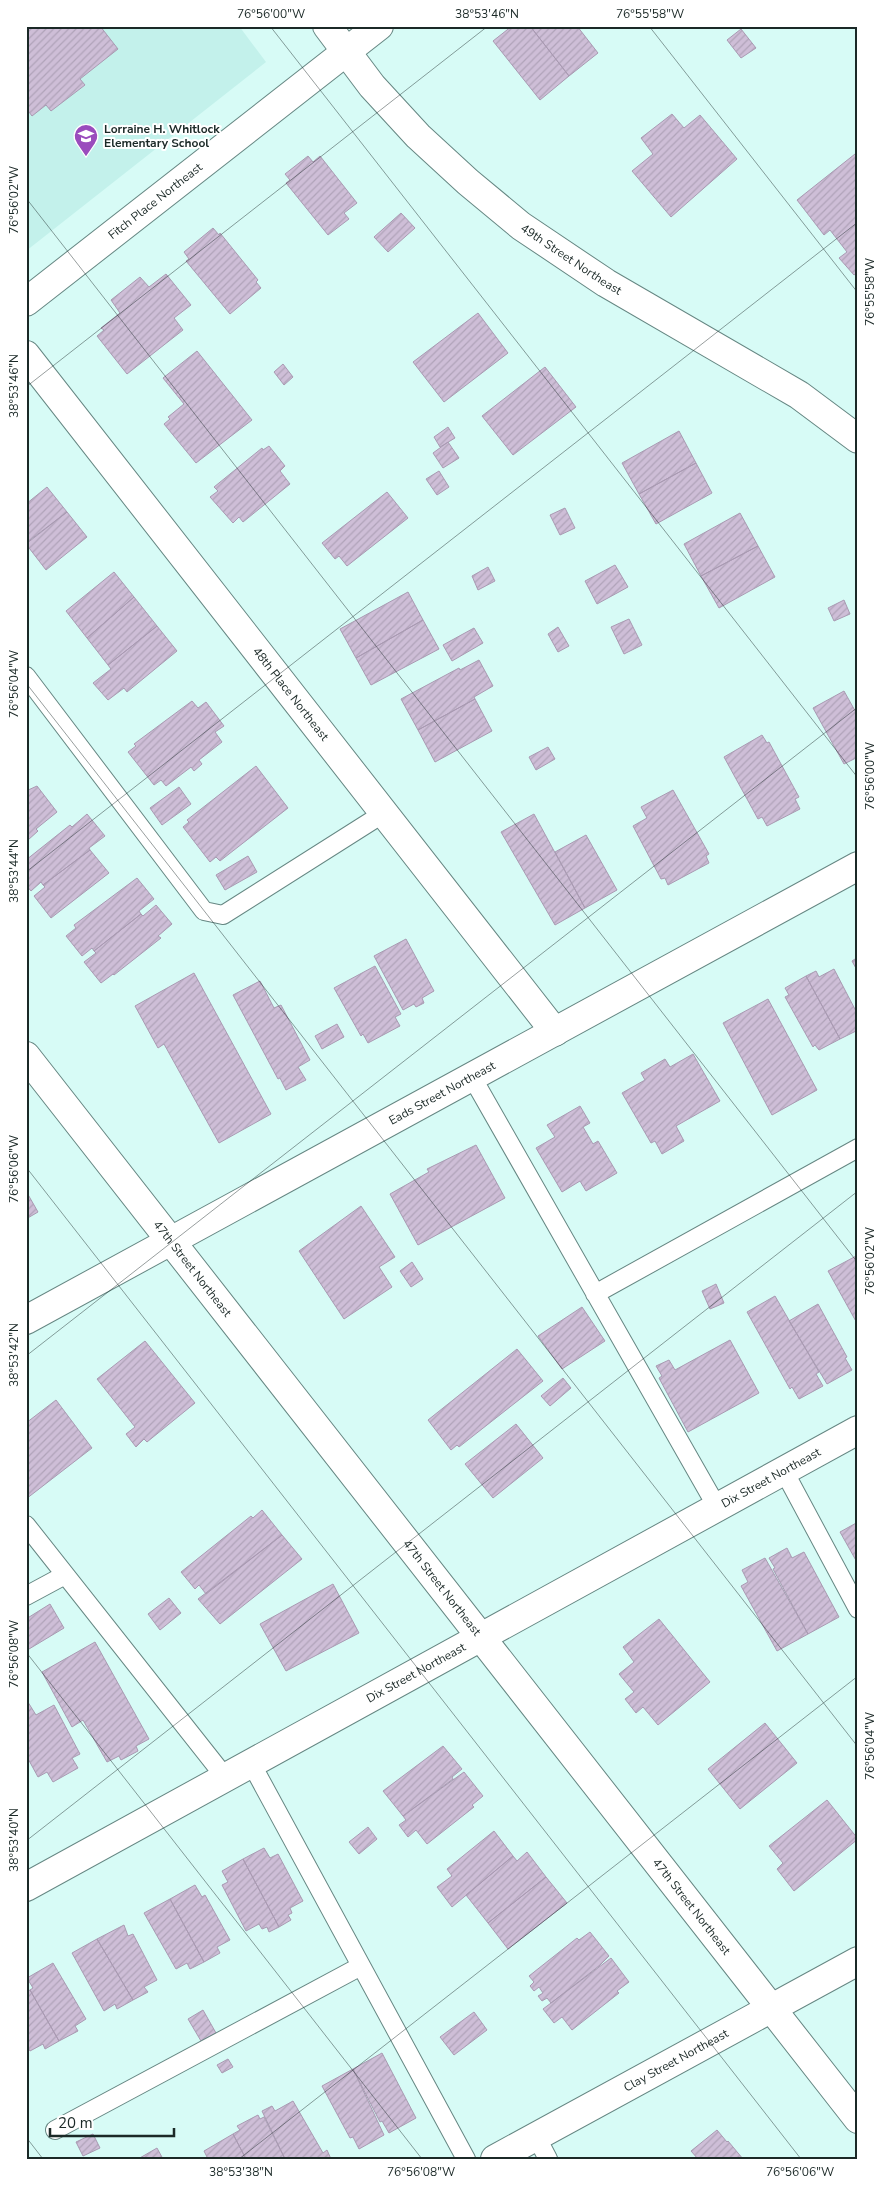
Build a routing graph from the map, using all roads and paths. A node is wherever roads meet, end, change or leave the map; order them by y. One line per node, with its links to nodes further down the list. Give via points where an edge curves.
1 (327, 26): 3 (street, 49th Street Northeast)
2 (379, 26): 3 (street, Fitch Place Northeast)
3 (346, 52): 4 (street, Fitch Place Northeast); 6 (street, 49th Street Northeast, via 418,136 521,226 606,283 799,395)
4 (26, 302)
5 (26, 355): 8 (street, 48th Place Northeast)
6 (858, 439)
7 (26, 676): 8 (lane, via 204,911 223,914)
8 (384, 813): 10 (street, 48th Place Northeast)
9 (858, 866): 10 (street, Eads Street Northeast)
10 (555, 1032): 12 (street, Eads Street Northeast)
11 (26, 1056): 14 (street, 47th Street Northeast)
12 (472, 1077): 14 (street, Eads Street Northeast); 15 (lane)
13 (858, 1148): 15 (lane)
14 (172, 1242): 16 (street, Eads Street Northeast); 24 (street, 47th Street Northeast)
15 (595, 1294): 19 (lane)
16 (26, 1320)
17 (858, 1430): 18 (street, Dix Street Northeast)
18 (784, 1471): 19 (street, Dix Street Northeast); 23 (lane)
19 (717, 1507): 24 (street, Dix Street Northeast)
20 (26, 1525): 21 (lane)
21 (65, 1574): 22 (lane); 26 (lane)
22 (26, 1596)
23 (858, 1609)
24 (480, 1637): 25 (street, Dix Street Northeast); 30 (street, 47th Street Northeast)
25 (251, 1763): 26 (street, Dix Street Northeast); 29 (lane)
26 (225, 1777): 27 (street, Dix Street Northeast)
27 (26, 1886)
28 (858, 1961): 30 (street, Clay Street Northeast)
29 (362, 1966): 32 (lane); 34 (lane)
30 (771, 2008): 31 (street, 47th Street Northeast); 33 (street, Clay Street Northeast)
31 (858, 2119)
32 (56, 2130)
33 (542, 2148): 35 (street, Clay Street Northeast)
34 (466, 2159)
35 (495, 2159)

